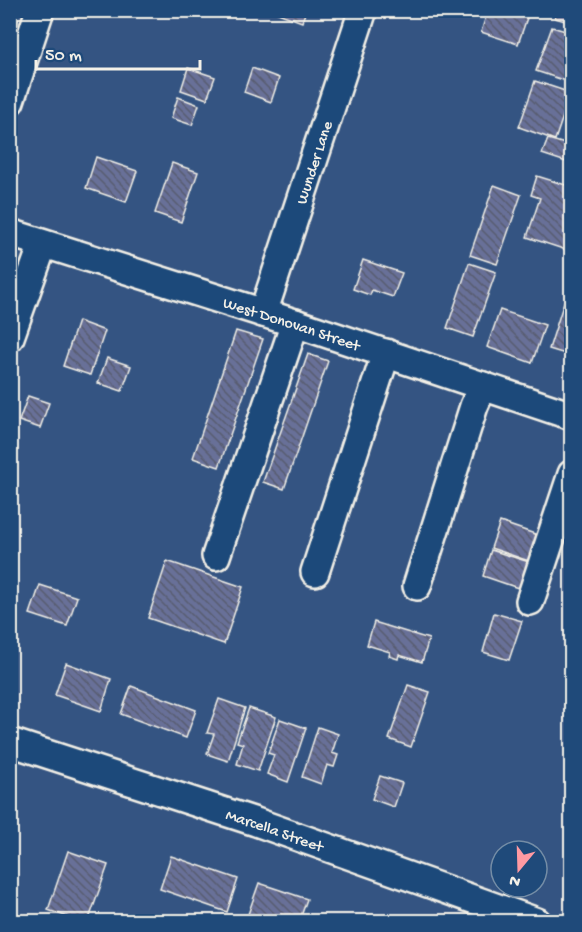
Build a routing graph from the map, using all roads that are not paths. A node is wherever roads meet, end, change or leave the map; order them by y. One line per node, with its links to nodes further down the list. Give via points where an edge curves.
1 (40, 10): 3 (street)
2 (363, 10): 6 (street, Wunder Lane)
3 (10, 101)
4 (10, 233): 5 (street, West Donovan Street)
5 (43, 244): 6 (street, West Donovan Street); 8 (street)
6 (263, 313): 7 (street, West Donovan Street)
7 (295, 323): 9 (street, West Donovan Street); 13 (street)
8 (10, 337)
9 (386, 353): 10 (street, West Donovan Street); 14 (street)
10 (483, 386): 11 (street, West Donovan Street); 15 (street)
11 (572, 416)
12 (572, 474): 16 (street)
13 (216, 556)
14 (315, 572)
15 (417, 586)
16 (530, 601)
17 (10, 742): 18 (street, Marcella Street, via 256,822)
18 (537, 921)

